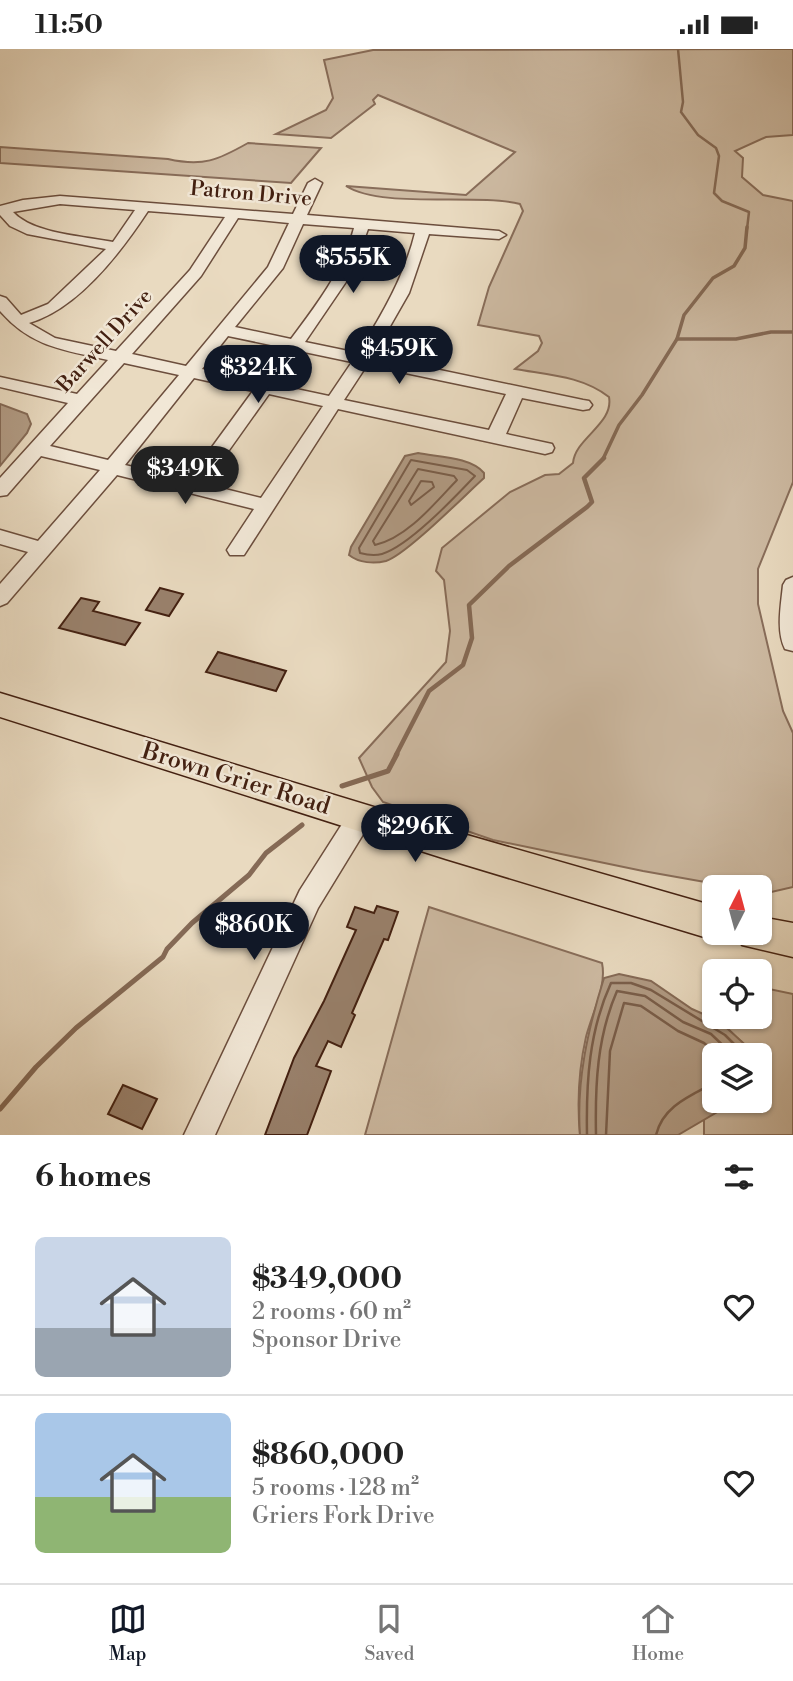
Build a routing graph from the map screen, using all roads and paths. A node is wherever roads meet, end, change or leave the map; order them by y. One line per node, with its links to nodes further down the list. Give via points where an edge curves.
1 (316, 183): 5 (street)
2 (144, 207): 3 (street, Patron Drive, via 44,200); 4 (street, Patron Drive); 9 (street)
3 (2, 211): 9 (street, via 32,232)
4 (234, 214): 5 (street, Patron Drive); 14 (street, Barwell Drive, via 196,273)
5 (298, 220): 6 (street, Patron Drive); 12 (street, via 275,268)
6 (362, 224): 7 (street, Patron Drive); 13 (street, via 342,278)
7 (423, 229): 8 (street, Patron Drive); 15 (street, via 415,267)
8 (499, 235)
9 (117, 247): 11 (street, via 54,307)
10 (0, 301): 11 (street)
11 (17, 321): 14 (street, via 50,342)
12 (224, 330): 13 (street); 16 (street)
13 (295, 345): 15 (street)
14 (121, 356): 16 (street); 20 (street, Barwell Drive)
15 (362, 359): 19 (street); 21 (street)
16 (190, 371): 18 (street); 26 (street)
17 (0, 382): 20 (street)
18 (265, 387): 21 (street); 27 (street)
19 (516, 391): 22 (street); 23 (street)
20 (82, 401): 25 (street, Barwell Drive)
21 (335, 401): 23 (street); 29 (street)
22 (583, 405)
23 (495, 437): 24 (street)
24 (545, 448)
25 (38, 449): 26 (street); 28 (street, Barwell Drive)
26 (113, 467): 27 (street); 31 (street)
27 (193, 487): 29 (street)
28 (0, 490)
29 (266, 506): 32 (street)
30 (0, 537): 31 (street)
31 (42, 549): 34 (street)
32 (237, 550)
33 (793, 585): 35 (street)
34 (0, 598)
35 (793, 643)
36 (0, 705): 37 (main road, Brown Grier Road)
37 (360, 818): 38 (main road, Brown Grier Road); 41 (street, via 309,899)
38 (702, 920)
39 (772, 936): 40 (main road)
40 (793, 940)
41 (199, 1135)

